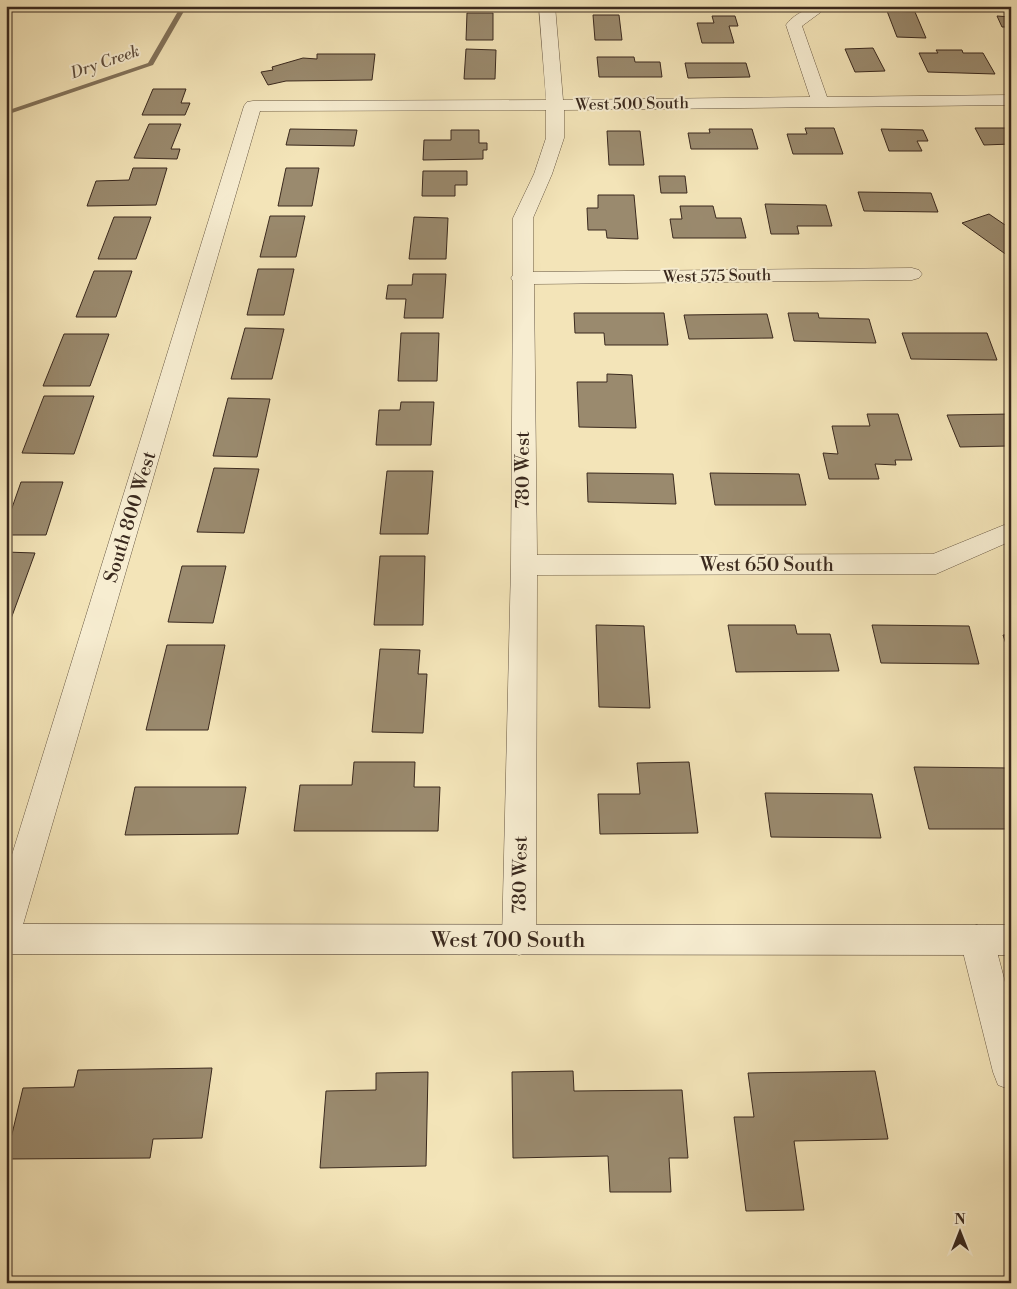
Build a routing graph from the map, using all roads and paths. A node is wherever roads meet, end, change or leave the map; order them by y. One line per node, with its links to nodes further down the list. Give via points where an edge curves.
1 (548, 6): 5 (street, 780 West)
2 (813, 12): 4 (street, via 794,25)
3 (1011, 100): 4 (street, West 500 South)
4 (820, 102): 5 (street, West 500 South)
5 (555, 105): 6 (street, West 500 South); 8 (street, 780 West, via 555,138 543,174 522,218)
6 (253, 106): 11 (street, South 800 West)
7 (912, 274): 8 (street, West 575 South)
8 (521, 278): 10 (street, 780 West)
9 (1004, 534): 10 (street, West 650 South, via 936,564)
10 (524, 565): 13 (street, 780 West)
11 (6, 928)
12 (6, 939): 13 (street, West 700 South)
13 (519, 940): 14 (street, West 700 South)
14 (977, 940): 15 (street, West 700 South); 16 (street)
15 (1011, 940)
16 (1011, 1072)

